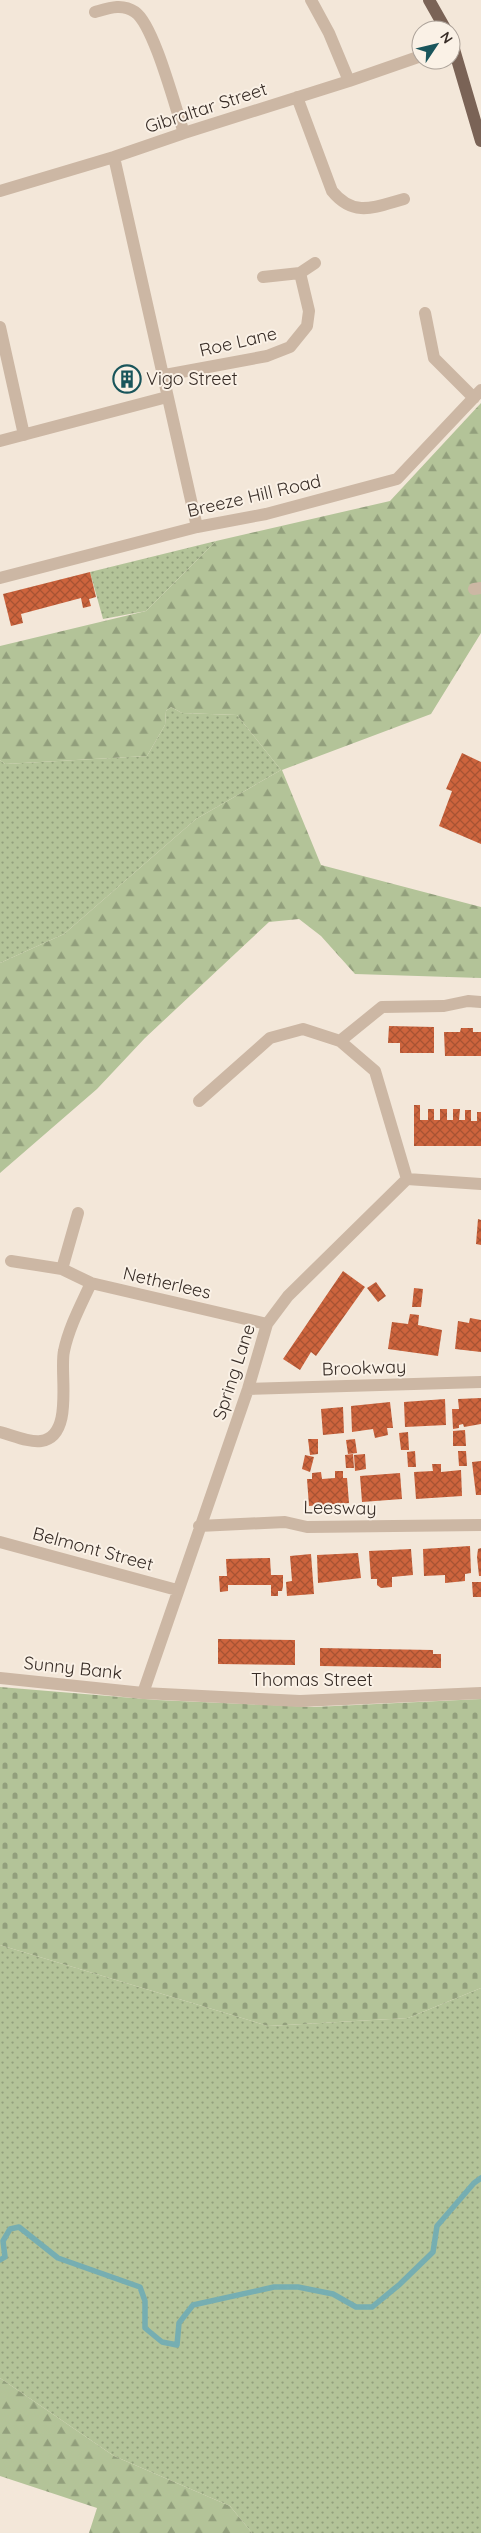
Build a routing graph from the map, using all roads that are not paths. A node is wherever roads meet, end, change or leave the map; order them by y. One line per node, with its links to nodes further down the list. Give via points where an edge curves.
1 (311, 0): 7 (street)
2 (429, 0): 4 (main road)
3 (95, 12): 9 (street, via 118,5 136,12 149,29)
4 (440, 20)
5 (411, 59): 7 (street, Gibraltar Street)
6 (460, 70): 10 (main road)
7 (349, 81): 8 (street, Gibraltar Street)
8 (297, 97): 9 (street, Gibraltar Street); 13 (street, via 332,191 340,200 352,207 367,209)
9 (184, 133): 11 (street, Gibraltar Street)
10 (481, 141)
11 (114, 157): 12 (street, Gibraltar Street); 19 (street)
12 (0, 191)
13 (404, 199)
14 (315, 263): 15 (street)
15 (300, 273): 16 (street); 19 (street, Roe Lane, via 307,294 307,326 290,347 267,356)
16 (263, 277)
17 (425, 313): 20 (street, via 434,358)
18 (0, 327): 22 (street)
19 (165, 375): 21 (street)
20 (477, 394): 24 (street, Breeze Hill Road, via 397,479 266,514)
21 (167, 397): 22 (street); 24 (street)
22 (24, 435): 23 (street)
23 (0, 441)
24 (197, 527): 25 (street, Breeze Hill Road)
25 (0, 578)
26 (481, 1002): 27 (street, via 382,1007)
27 (340, 1040): 28 (street, via 303,1028 270,1038); 29 (street, via 375,1071)
28 (199, 1101)
29 (408, 1179): 30 (street); 35 (street, Spring Lane, via 288,1296)
30 (481, 1184)
31 (78, 1213): 33 (street)
32 (11, 1261): 33 (street, Netherlees)
33 (62, 1269): 34 (street, Netherlees)
34 (91, 1283): 35 (street, Netherlees); 38 (street, via 74,1319 64,1353 65,1402 60,1422 51,1438 40,1442)
35 (267, 1324): 37 (street, Spring Lane)
36 (481, 1382): 37 (street, Brookway)
37 (248, 1389): 40 (street, Spring Lane)
38 (0, 1432)
39 (481, 1525): 40 (street, Leesway, via 307,1527 285,1522)
40 (199, 1526): 42 (street, Spring Lane)
41 (0, 1542): 42 (street, Belmont Street)
42 (177, 1590): 44 (street, Spring Lane)
43 (0, 1678): 44 (street, Sunny Bank)
44 (144, 1693): 45 (street, Thomas Street, via 300,1701)
45 (481, 1693)

